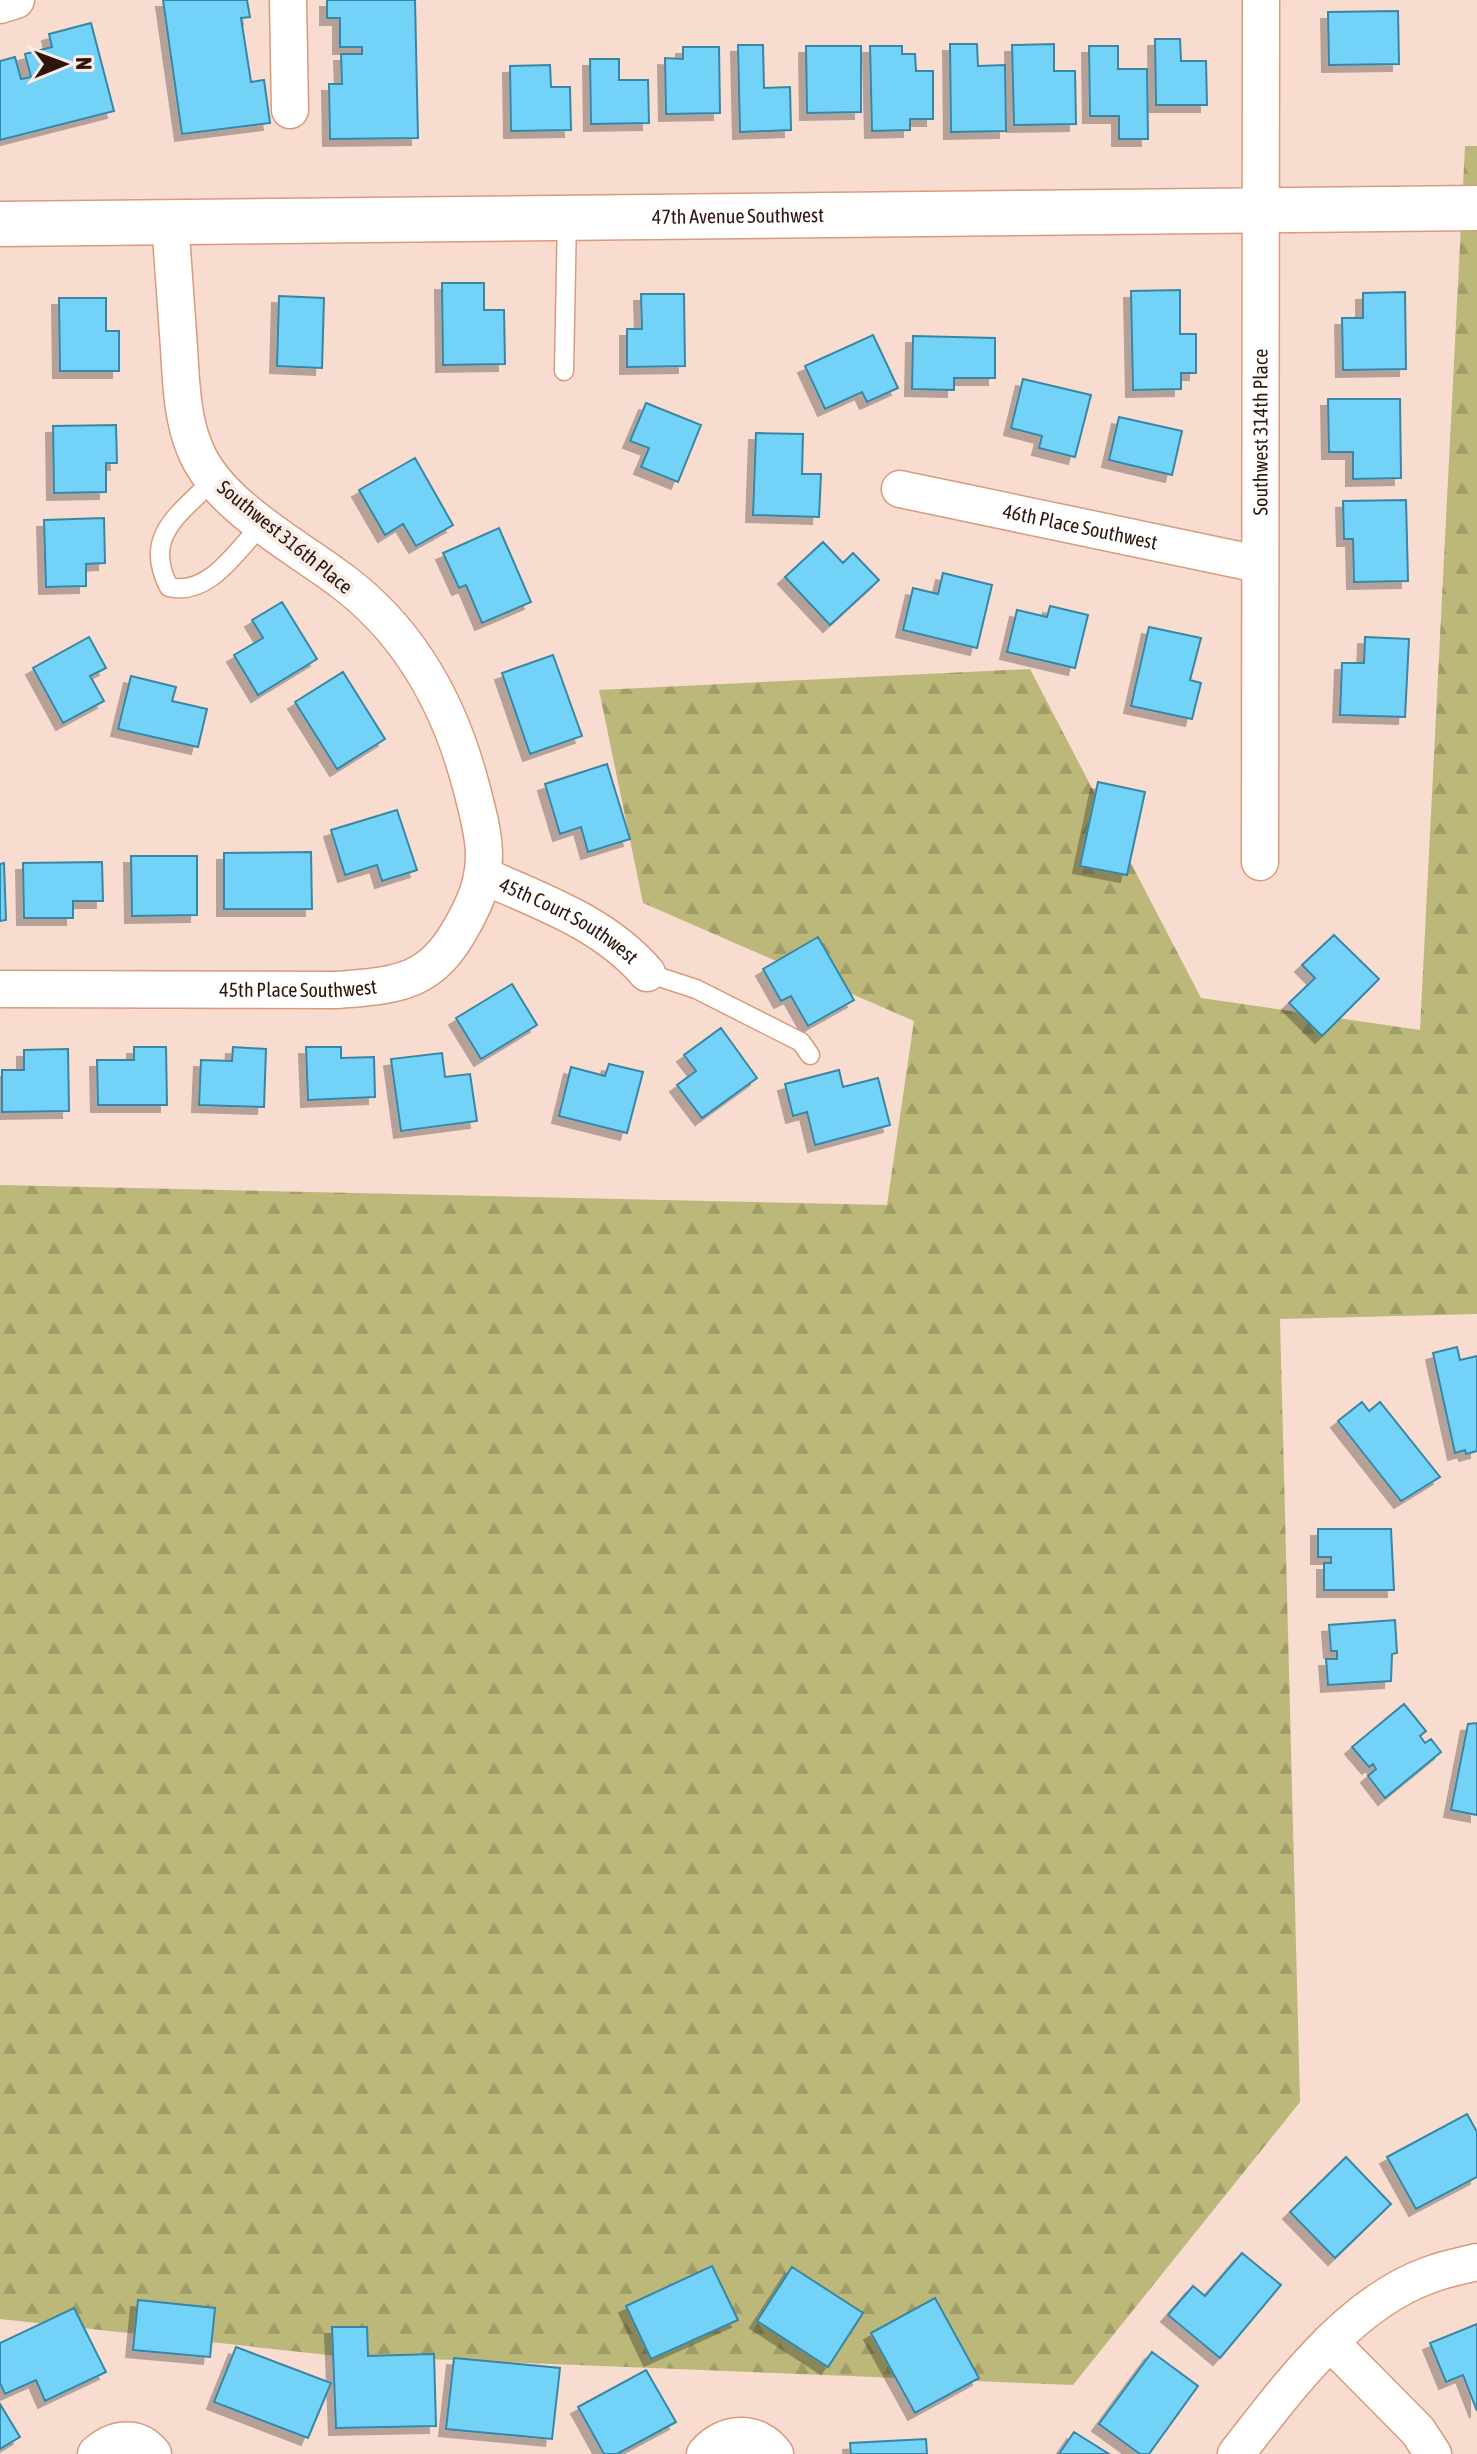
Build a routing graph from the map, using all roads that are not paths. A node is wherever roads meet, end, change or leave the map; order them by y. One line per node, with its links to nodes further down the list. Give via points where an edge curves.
1 (16, 0): 4 (street)
2 (288, 0): 5 (street)
3 (1261, 0): 7 (street, Southwest 314th Place)
4 (0, 5)
5 (290, 110)
6 (1477, 208): 7 (main road, 47th Avenue Southwest)
7 (1262, 211): 8 (main road, 47th Avenue Southwest); 15 (street, Southwest 314th Place)
8 (567, 217): 9 (main road, 47th Avenue Southwest); 11 (lane)
9 (170, 221): 10 (main road, 47th Avenue Southwest); 12 (street, Southwest 316th Place, via 187,420 195,450)
10 (0, 224)
11 (564, 371)
12 (213, 480): 14 (street, Southwest 316th Place); 14 (lane, via 167,528 158,548 169,587 202,585)
13 (900, 489): 15 (street, 46th Place Southwest)
14 (263, 523): 16 (street, Southwest 316th Place, via 346,583 410,649 436,688)
15 (1258, 564): 17 (street, Southwest 314th Place)
16 (481, 824): 18 (street, 45th Place Southwest)
17 (1260, 862)
18 (484, 876): 19 (street, 45th Court Southwest, via 610,937); 20 (street, 45th Place Southwest, via 446,954 412,978 390,984 337,990)
19 (647, 973): 21 (lane, via 696,989 801,1042)
20 (0, 989)
21 (810, 1055)
22 (1477, 2262): 23 (street, via 1428,2275 1388,2295)
23 (1330, 2342): 28 (street, via 1301,2370); 29 (street, via 1418,2431)
24 (96, 2454): 25 (street, via 122,2440 134,2440)
25 (153, 2454)
26 (705, 2454): 27 (street, via 736,2435 762,2441)
27 (775, 2454)
28 (1236, 2454)
29 (1433, 2454)

